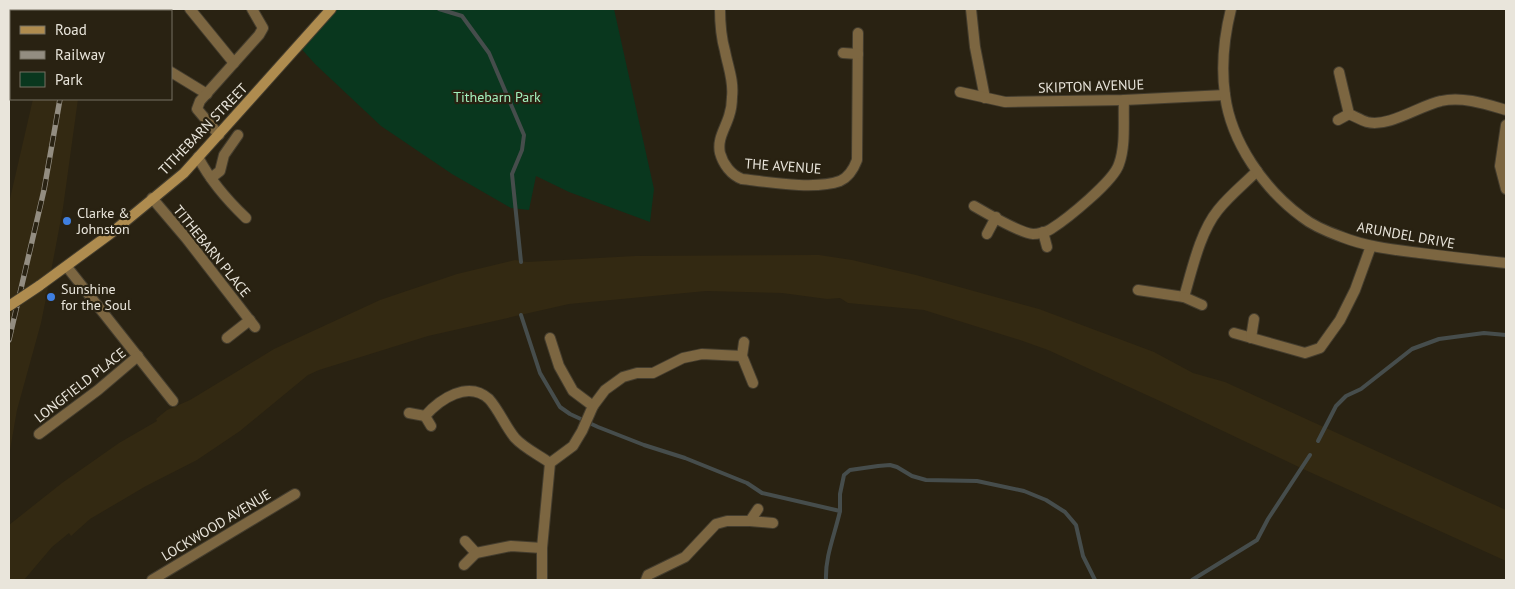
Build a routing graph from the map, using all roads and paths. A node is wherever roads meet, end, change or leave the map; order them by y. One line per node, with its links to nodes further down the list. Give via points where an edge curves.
1 (190, 9): 10 (street)
2 (252, 9): 10 (street, via 263,28)
3 (331, 9): 22 (main road, TITHEBARN STREET)
4 (720, 9): 9 (street, THE AVENUE, via 724,49 733,82 720,153 735,177 810,185 842,180 851,172 856,160)
5 (971, 9): 16 (street)
6 (1231, 9): 15 (street, ARUNDEL DRIVE, via 1223,56)
7 (858, 33): 9 (street, THE AVENUE)
8 (844, 54): 9 (street)
9 (858, 54)
10 (234, 63): 14 (street)
11 (1339, 72): 19 (street)
12 (172, 73): 14 (street)
13 (960, 92): 16 (street, SKIPTON AVENUE)
14 (207, 94): 22 (street, via 197,109)
15 (1225, 95): 17 (street, SKIPTON AVENUE); 25 (street, ARUNDEL DRIVE, via 1243,149)
16 (985, 98): 17 (street, SKIPTON AVENUE, via 1005,102)
17 (1124, 100): 32 (street, via 1119,167 1112,178 1075,211)
18 (1506, 110): 19 (street, via 1467,100 1441,100 1377,123)
19 (1349, 114): 20 (street)
20 (1338, 120)
21 (1506, 124): 27 (street, via 1500,166)
22 (219, 135): 24 (main road, TITHEBARN STREET)
23 (238, 135): 26 (street, via 224,156 220,171)
24 (198, 157): 26 (street); 28 (main road, TITHEBARN STREET, via 184,173)
25 (1257, 171): 34 (street, ARUNDEL DRIVE, via 1302,218 1344,238); 39 (street, via 1217,211 1209,224)
26 (211, 178): 30 (street)
27 (1506, 189)
28 (152, 198): 37 (main road, TITHEBARN STREET); 44 (street, TITHEBARN PLACE, via 253,324)
29 (974, 206): 31 (street)
30 (246, 218)
31 (996, 218): 32 (street, via 1032,234); 33 (street)
32 (1043, 232): 35 (street)
33 (987, 234)
34 (1371, 246): 36 (street, ARUNDEL DRIVE); 46 (street, via 1355,290 1340,320 1320,348 1305,353)
35 (1047, 247)
36 (1506, 264)
37 (67, 267): 41 (main road, TITHEBARN STREET, bridge); 48 (street)
38 (1138, 290): 39 (street)
39 (1184, 297): 40 (street)
40 (1202, 305)
41 (9, 306)
42 (1254, 319): 46 (street)
43 (1234, 333): 46 (street)
44 (227, 338)
45 (550, 338): 52 (street, via 559,366 573,391)
46 (1251, 338)
47 (744, 342): 49 (street)
48 (138, 356): 51 (street); 56 (street, LONGFIELD PLACE)
49 (742, 356): 50 (street); 52 (street, via 702,354 683,358 653,373 638,372 623,377 605,390)
50 (752, 383)
51 (173, 401)
52 (591, 409): 57 (street, via 573,446)
53 (410, 413): 54 (street)
54 (425, 416): 55 (street); 57 (street, via 446,398 461,392 475,392 488,399 516,439)
55 (431, 426)
56 (39, 434)
57 (550, 463): 63 (street)
58 (295, 494): 66 (street, LOCKWOOD AVENUE)
59 (758, 509): 60 (street)
60 (750, 521): 61 (street); 68 (street, via 716,524 686,557 648,575)
61 (773, 523)
62 (465, 541): 64 (street)
63 (542, 548): 64 (street, via 511,546); 67 (street)
64 (476, 553): 65 (street)
65 (464, 565)
66 (152, 580)
67 (542, 580)
68 (646, 580)

